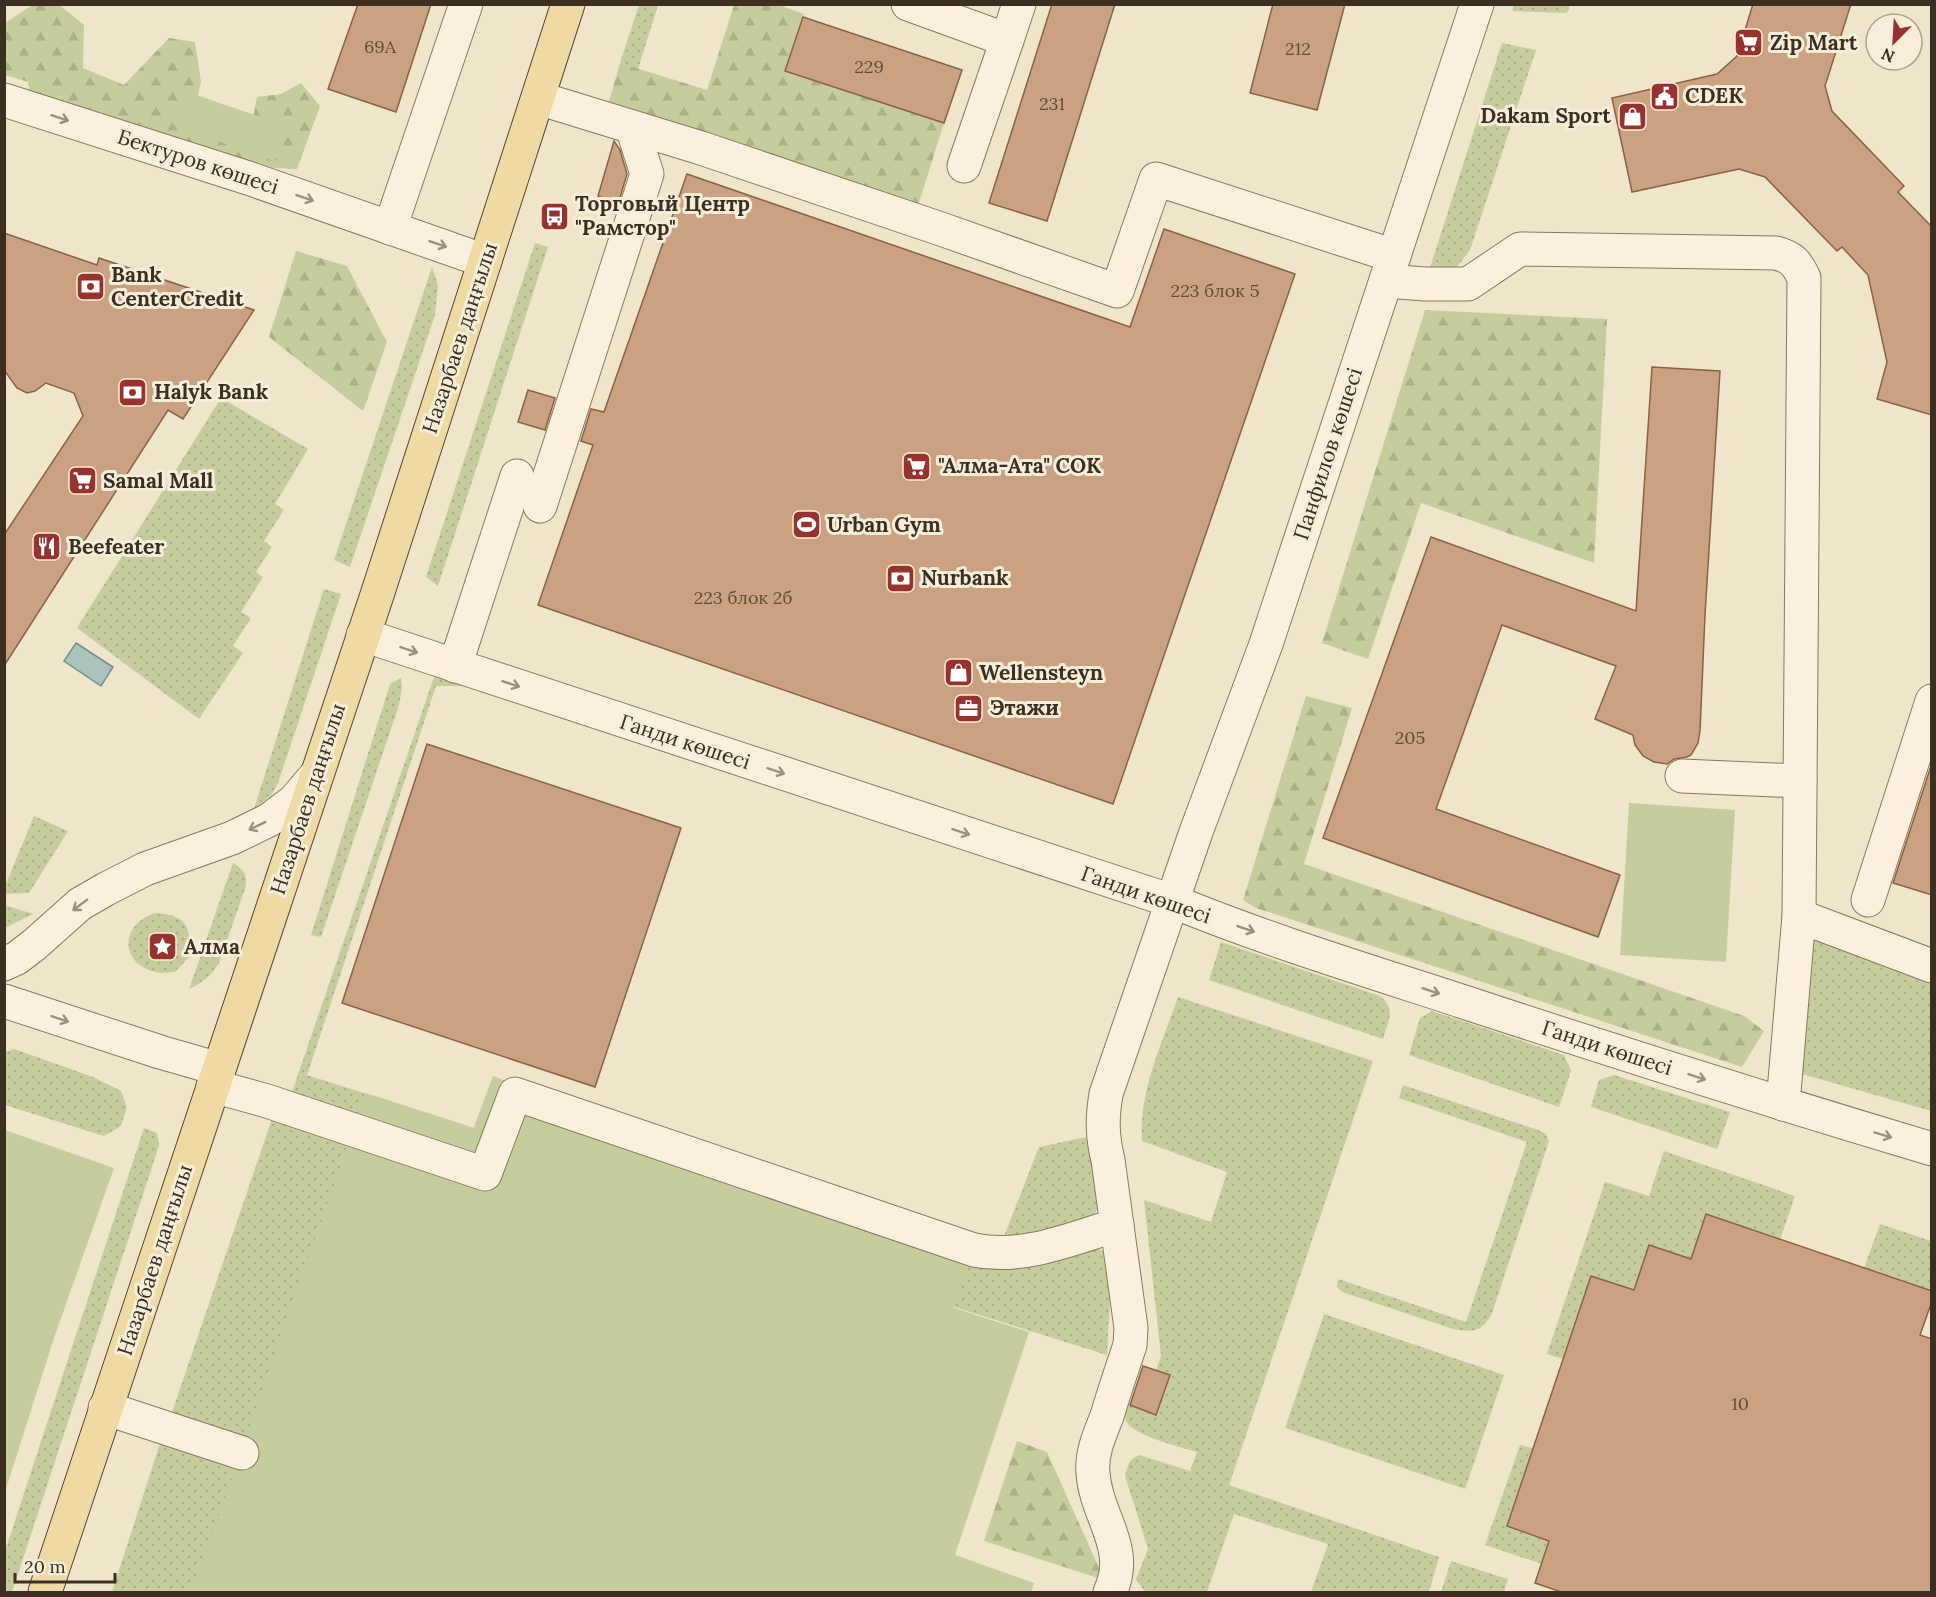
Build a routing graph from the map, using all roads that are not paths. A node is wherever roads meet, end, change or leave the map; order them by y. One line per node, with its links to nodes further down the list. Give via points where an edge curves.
1 (466, 4): 11 (street)
2 (567, 4): 7 (main road, Назарбаев даңғылы)
3 (908, 4): 6 (street)
4 (1019, 4): 6 (street)
5 (1477, 4): 13 (street, Панфилов көшесі)
6 (1007, 40): 10 (street)
7 (538, 98): 9 (street); 12 (main road, Назарбаев даңғылы)
8 (4, 100): 11 (street, Бектуров көшесі, one-way to 11)
9 (632, 127): 13 (street, via 1117,291 1156,179); 15 (street, via 646,174)
10 (964, 166)
11 (390, 228): 12 (street, Бектуров көшесі, one-way to 12)
12 (485, 261): 16 (main road, Назарбаев даңғылы)
13 (1390, 268): 21 (street, via 1425,284 1468,284 1520,249 1776,253 1789,256 1798,264 1804,278); 23 (street, Панфилов көшесі, via 1266,644)
14 (517, 476): 17 (street)
15 (540, 506)
16 (363, 635): 17 (street, Ганди көшесі, one-way to 17); 19 (main road, Назарбаев даңғылы)
17 (455, 666): 23 (street, Ганди көшесі, one-way to 23)
18 (1932, 701): 22 (street)
19 (317, 774): 25 (street, one-way to 25, via 294,801 269,820 232,838 145,868 106,889 80,904 34,945); 28 (main road, Назарбаев даңғылы)
20 (1682, 776): 21 (street)
21 (1800, 781): 24 (street)
22 (1868, 900)
23 (1172, 902): 29 (street, Ганди көшесі, one-way to 29, via 1416,986); 31 (street, Панфилов көшесі, via 1103,1110 1103,1139)
24 (1799, 916): 26 (street); 29 (street)
25 (4, 964)
26 (1932, 966)
27 (4, 1001): 28 (street, one-way to 28)
28 (216, 1077): 31 (street, via 267,1101 485,1174 515,1094 991,1254 1024,1253); 32 (main road, Назарбаев даңғылы)
29 (1783, 1104): 30 (street, Ганди көшесі, one-way to 30)
30 (1932, 1149)
31 (1117, 1225): 35 (street, Панфилов көшесі, via 1131,1337 1094,1452 1093,1473 1118,1562)
32 (105, 1408): 33 (street); 34 (main road, Назарбаев даңғылы)
33 (242, 1453)
34 (45, 1593)
35 (1110, 1593)

